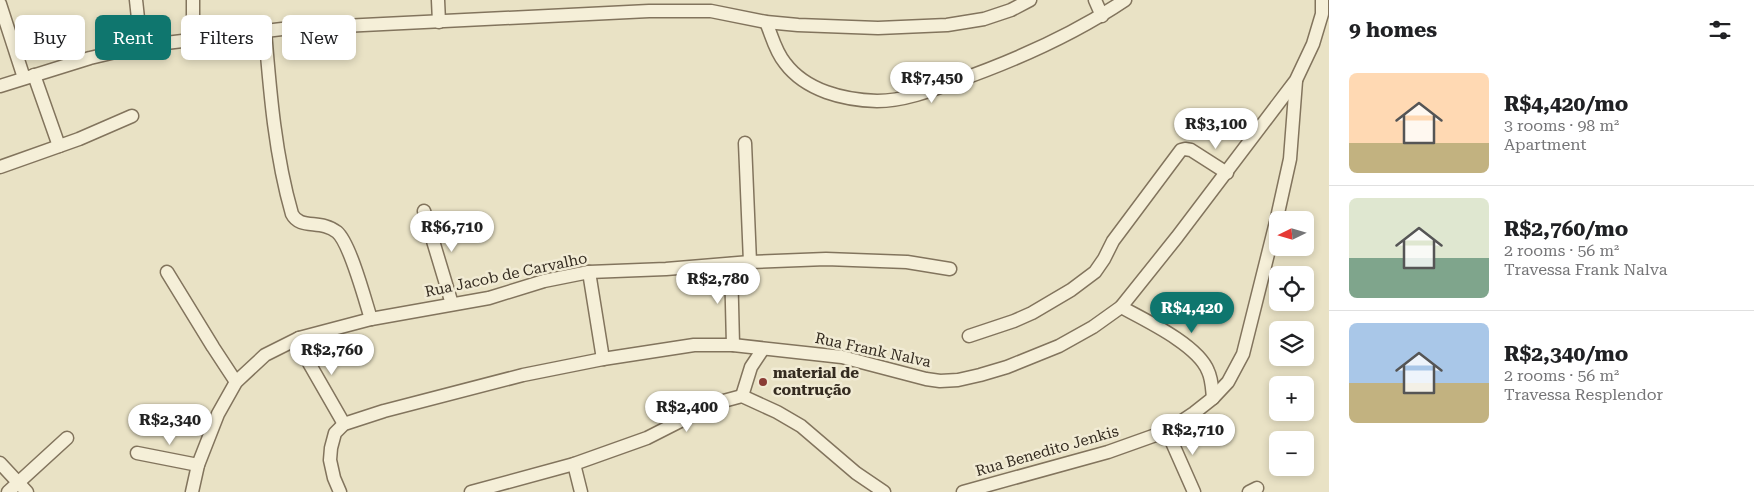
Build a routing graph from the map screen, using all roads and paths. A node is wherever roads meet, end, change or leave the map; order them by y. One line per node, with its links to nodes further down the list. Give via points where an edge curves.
1 (136, 0): 9 (street)
2 (193, 0): 10 (street)
3 (438, 0): 12 (street)
4 (1030, 0): 13 (street, via 984,19 947,25 869,28)
5 (1095, 0): 11 (street)
6 (1125, 0): 11 (street)
7 (1322, 0): 18 (street, Rua Frank Nalva, via 1322,14 1315,36)
8 (0, 4): 17 (street)
9 (138, 15)
10 (193, 15)
11 (1102, 16): 13 (street, via 1036,49 966,78 898,99 877,101 825,93 809,84 786,65)
12 (439, 22): 13 (street, via 675,10 711,11); 14 (street)
13 (766, 22)
14 (272, 31)
15 (95, 58): 17 (street)
16 (268, 60): 33 (street, via 275,126 292,214 299,223 327,226 343,238)
17 (29, 77): 19 (street); 22 (street)
18 (1296, 80): 24 (street, Rua Frank Nalva); 41 (street, Rua Benedito Jenkis, via 1290,159 1243,354 1228,382)
19 (0, 86)
20 (132, 116): 22 (street)
21 (745, 143): 26 (street)
22 (59, 146): 23 (street)
23 (0, 167)
24 (1227, 173): 32 (street, Rua Frank Nalva); 34 (street, via 1192,150 1185,149 1177,154 1113,241 1095,272 1032,313)
25 (424, 211): 31 (street)
26 (750, 262): 27 (street, Rua Jacob de Carvalho); 28 (street, Rua Jacob de Carvalho, via 826,259 907,262)
27 (731, 264): 30 (street, Rua Jacob de Carvalho); 36 (street)
28 (950, 269)
29 (167, 272): 39 (street)
30 (589, 272): 31 (street, Rua Jacob de Carvalho, via 544,281 489,298); 38 (street)
31 (452, 304): 33 (street, Rua Jacob de Carvalho)
32 (1121, 307): 37 (street, Rua Frank Nalva, via 1059,346 1007,367 958,380 926,379 842,357); 41 (street, via 1201,358 1208,371)
33 (371, 319): 35 (street, Rua Jacob de Carvalho)
34 (969, 336)
35 (299, 338): 39 (street, Rua Jacob de Carvalho, via 265,355); 42 (street)
36 (733, 345): 37 (street, Rua Frank Nalva); 38 (street, Rua Frank Nalva, via 694,344)
37 (763, 349): 40 (street, via 751,367)
38 (603, 359): 42 (street, Rua Frank Nalva, via 523,375)
39 (236, 382): 48 (street, Rua Jacob de Carvalho, via 218,414)
40 (742, 396): 47 (street, via 716,403 646,438); 56 (street, via 801,426 856,473)
41 (1213, 398): 43 (street, Rua Benedito Jenkis)
42 (344, 424): 53 (street, via 335,433 330,460)
43 (1167, 431): 57 (street, Rua Benedito Jenkis, via 1108,452); 58 (street)
44 (67, 438): 49 (street)
45 (137, 453): 48 (street)
46 (0, 463): 49 (street)
47 (574, 464): 50 (street); 55 (street)
48 (198, 465): 52 (street, Rua Jacob de Carvalho)
49 (23, 487): 51 (street)
50 (500, 488): 54 (street)
51 (8, 492)
52 (192, 492)
53 (340, 492)
54 (471, 492)
55 (580, 492)
56 (884, 492)
57 (963, 492)
58 (1194, 492)

